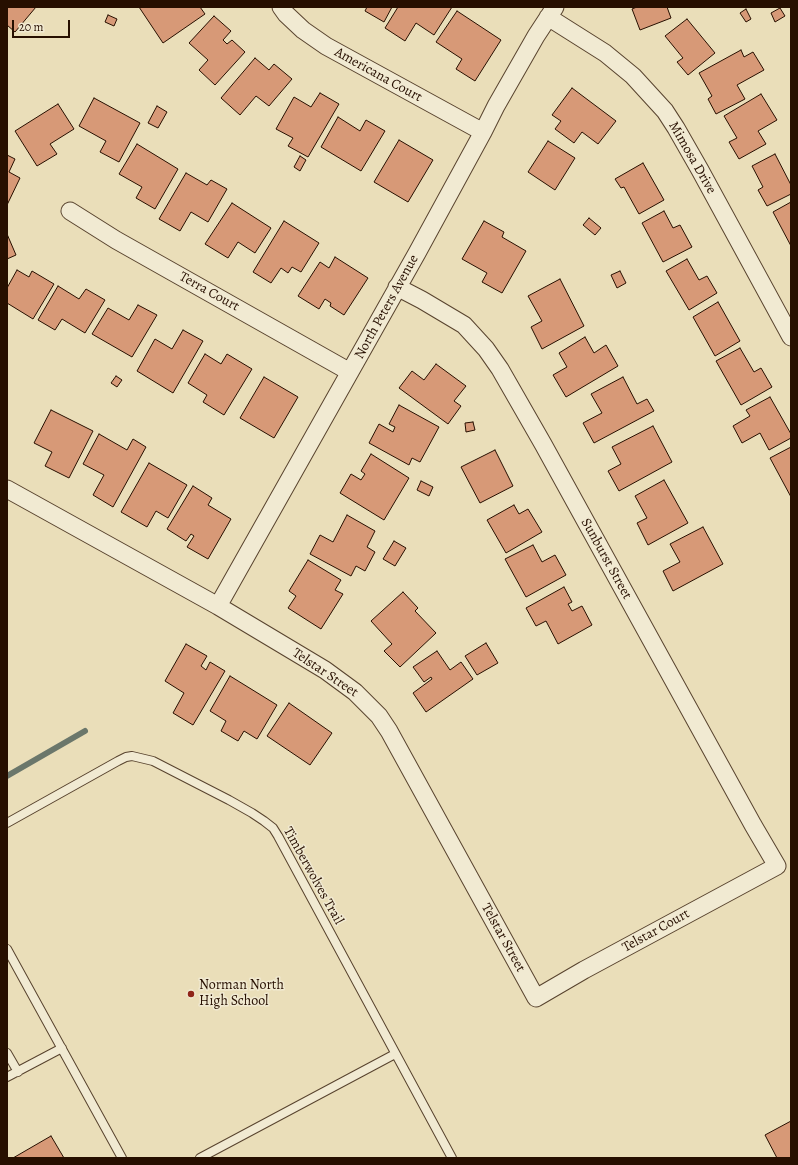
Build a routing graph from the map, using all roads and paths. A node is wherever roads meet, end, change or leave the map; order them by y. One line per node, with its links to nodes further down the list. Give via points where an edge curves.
1 (281, 7): 3 (street, Americana Court, via 303,30 326,46)
2 (552, 12): 3 (street, North Peters Avenue); 6 (street, Mimosa Drive, via 633,76 665,111)
3 (483, 132): 5 (street, North Peters Avenue)
4 (70, 211): 7 (street, Terra Court, via 116,240)
5 (397, 287): 7 (street, North Peters Avenue); 11 (street, Sunburst Street, via 464,325 486,348 555,465)
6 (791, 337)
7 (350, 372): 9 (street, North Peters Avenue)
8 (7, 489): 9 (street, Telstar Street)
9 (218, 606): 13 (street, Telstar Street, via 325,670 356,692 379,716)
10 (7, 823): 16 (lane, Timberwolves Trail, via 118,761 132,756 153,761 252,813 272,828 278,836)
11 (777, 866): 13 (street, Telstar Court)
12 (7, 948): 14 (lane)
13 (536, 998)
14 (62, 1048): 17 (lane); 19 (lane)
15 (7, 1053): 17 (lane)
16 (395, 1054): 20 (lane); 21 (lane, Timberwolves Trail)
17 (18, 1072): 18 (lane)
18 (7, 1078)
19 (122, 1158)
20 (200, 1158)
21 (452, 1158)

